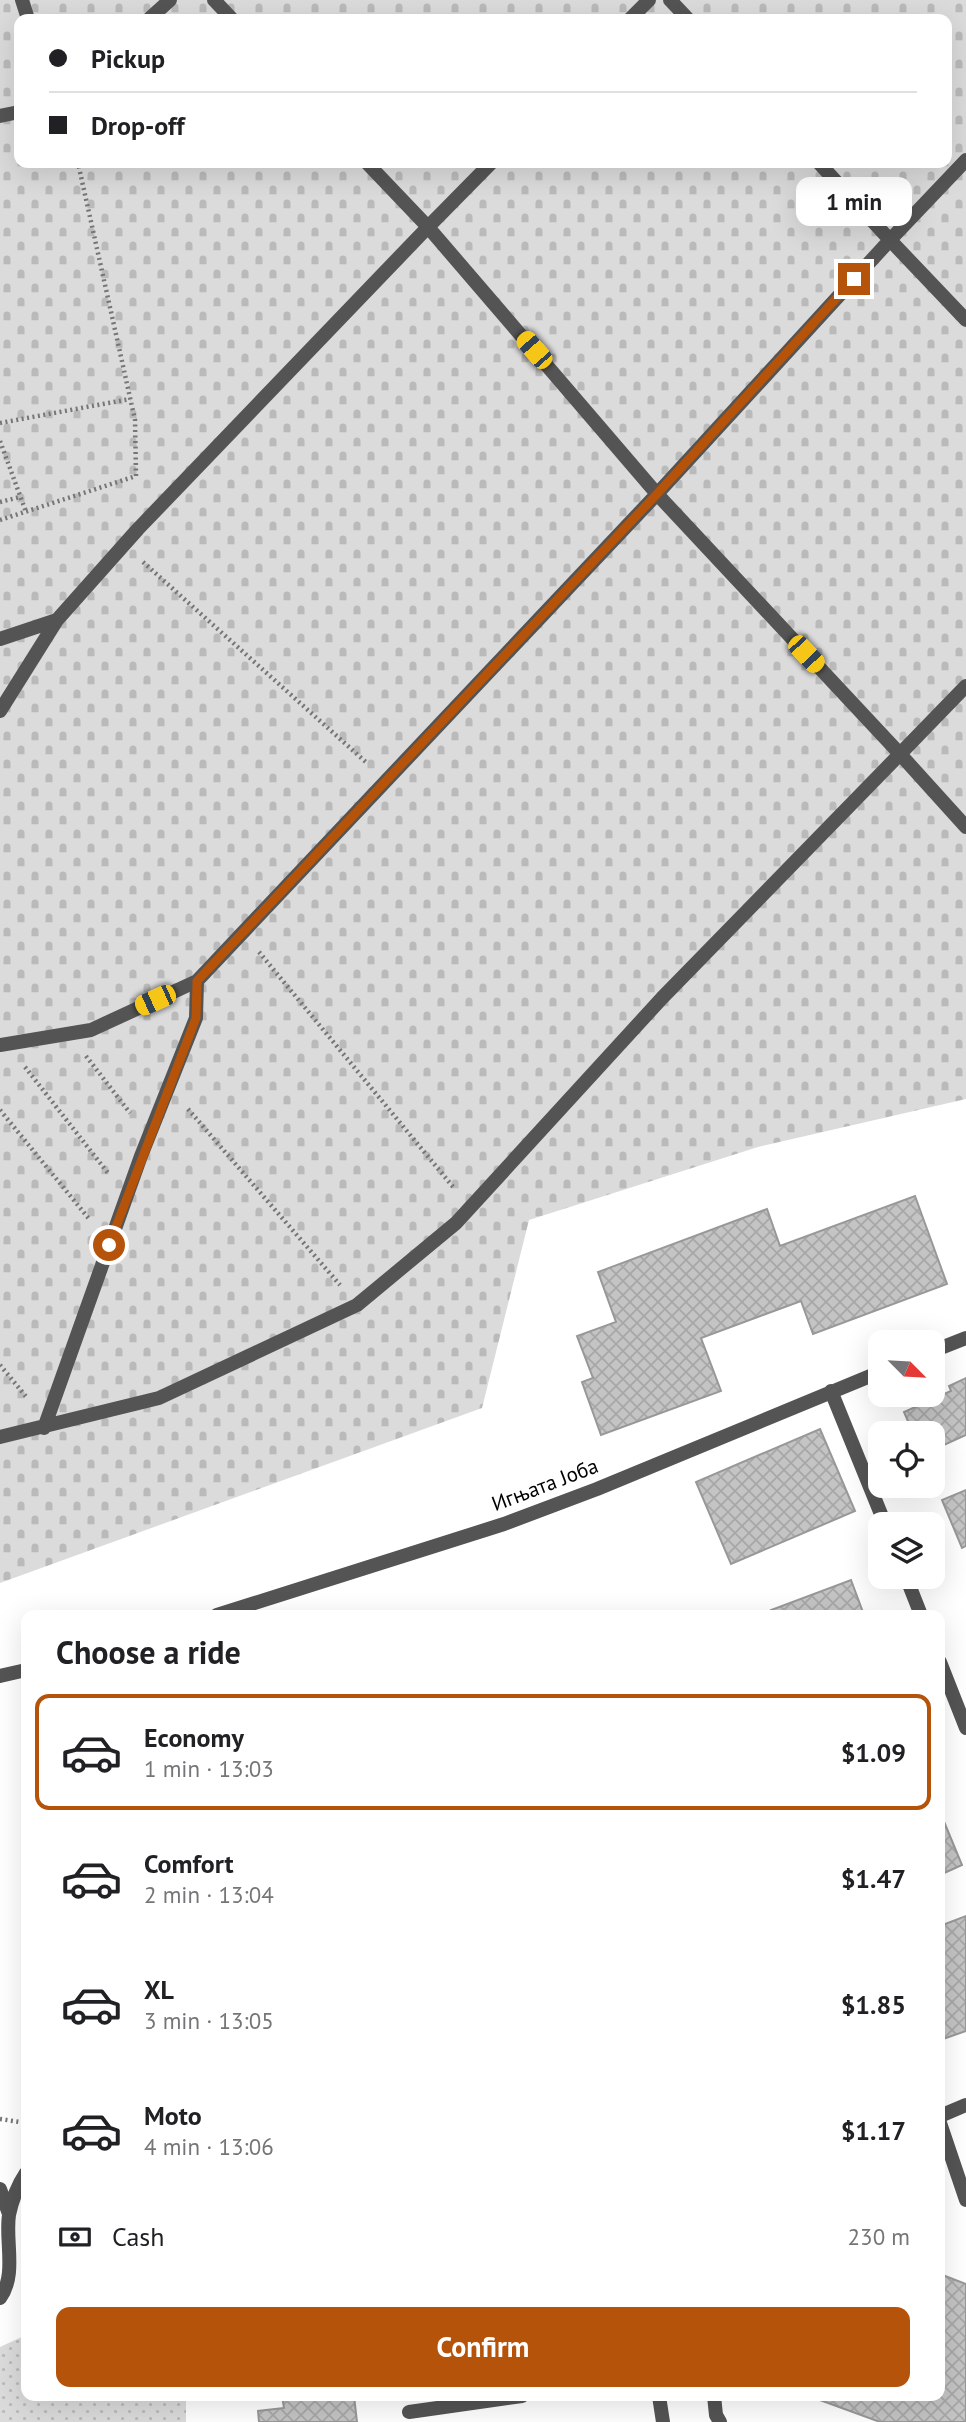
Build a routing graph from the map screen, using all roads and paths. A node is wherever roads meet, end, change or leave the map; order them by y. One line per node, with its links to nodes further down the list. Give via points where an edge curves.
1 (170, 0): 5 (street)
2 (214, 0): 6 (street)
3 (649, 0): 7 (street)
4 (670, 0): 8 (street)
5 (155, 14)
6 (227, 14)
7 (635, 14)
8 (683, 14)
9 (966, 160): 15 (street)
10 (79, 168): 17 (path)
11 (372, 168): 14 (street)
12 (486, 168): 14 (street)
13 (824, 168): 15 (street)
14 (428, 227): 20 (street); 25 (street)
15 (890, 240): 16 (street); 20 (street)
16 (966, 320)
17 (130, 399): 18 (path); 23 (path, via 136,476)
18 (0, 423)
19 (0, 441): 21 (path)
20 (657, 494): 30 (street); 31 (street)
21 (20, 497): 22 (path); 23 (path)
22 (0, 502)
23 (26, 512): 24 (path)
24 (0, 520)
25 (124, 545): 26 (street); 31 (path)
26 (57, 620): 27 (street); 29 (street)
27 (0, 639)
28 (966, 686): 30 (street)
29 (0, 711)
30 (900, 754): 32 (street); 41 (street, via 662,998)
31 (386, 781): 33 (street)
32 (966, 827)
33 (243, 932): 34 (street); 41 (path)
34 (197, 981): 35 (street, via 91,1030); 37 (street, via 196,1018)
35 (69, 1033): 36 (street); 39 (path)
36 (4, 1045): 40 (path)
37 (169, 1087): 39 (street); 43 (path)
38 (0, 1110): 42 (path)
39 (149, 1137): 40 (street)
40 (127, 1196): 42 (street)
41 (470, 1208): 43 (street)
42 (109, 1245): 49 (street)
43 (357, 1305): 49 (street, via 159,1398)
44 (966, 1338): 45 (street)
45 (945, 1346)
46 (0, 1365): 49 (path)
47 (868, 1377): 48 (street, Игњата Јоба)
48 (831, 1391): 51 (street); 53 (street, Игњата Јоба, via 504,1524)
49 (45, 1425): 50 (street)
50 (0, 1437)
51 (880, 1512)
52 (911, 1589): 54 (street)
53 (233, 1610)
54 (919, 1610)
55 (21, 1671): 57 (street)
56 (945, 1674): 58 (street)
57 (0, 1676)
58 (964, 1718)
59 (966, 2105): 60 (street)
60 (945, 2114)
61 (0, 2119): 62 (path)
62 (21, 2122)
63 (945, 2138): 66 (street)
64 (21, 2181): 67 (street)
65 (0, 2189): 67 (street)
66 (966, 2200)
67 (9, 2214): 68 (street, via 7,2283)
68 (0, 2298)
69 (487, 2401): 72 (street)
70 (660, 2401): 73 (street)
71 (715, 2401): 74 (street)
72 (409, 2412)
73 (663, 2422)
74 (720, 2422)

